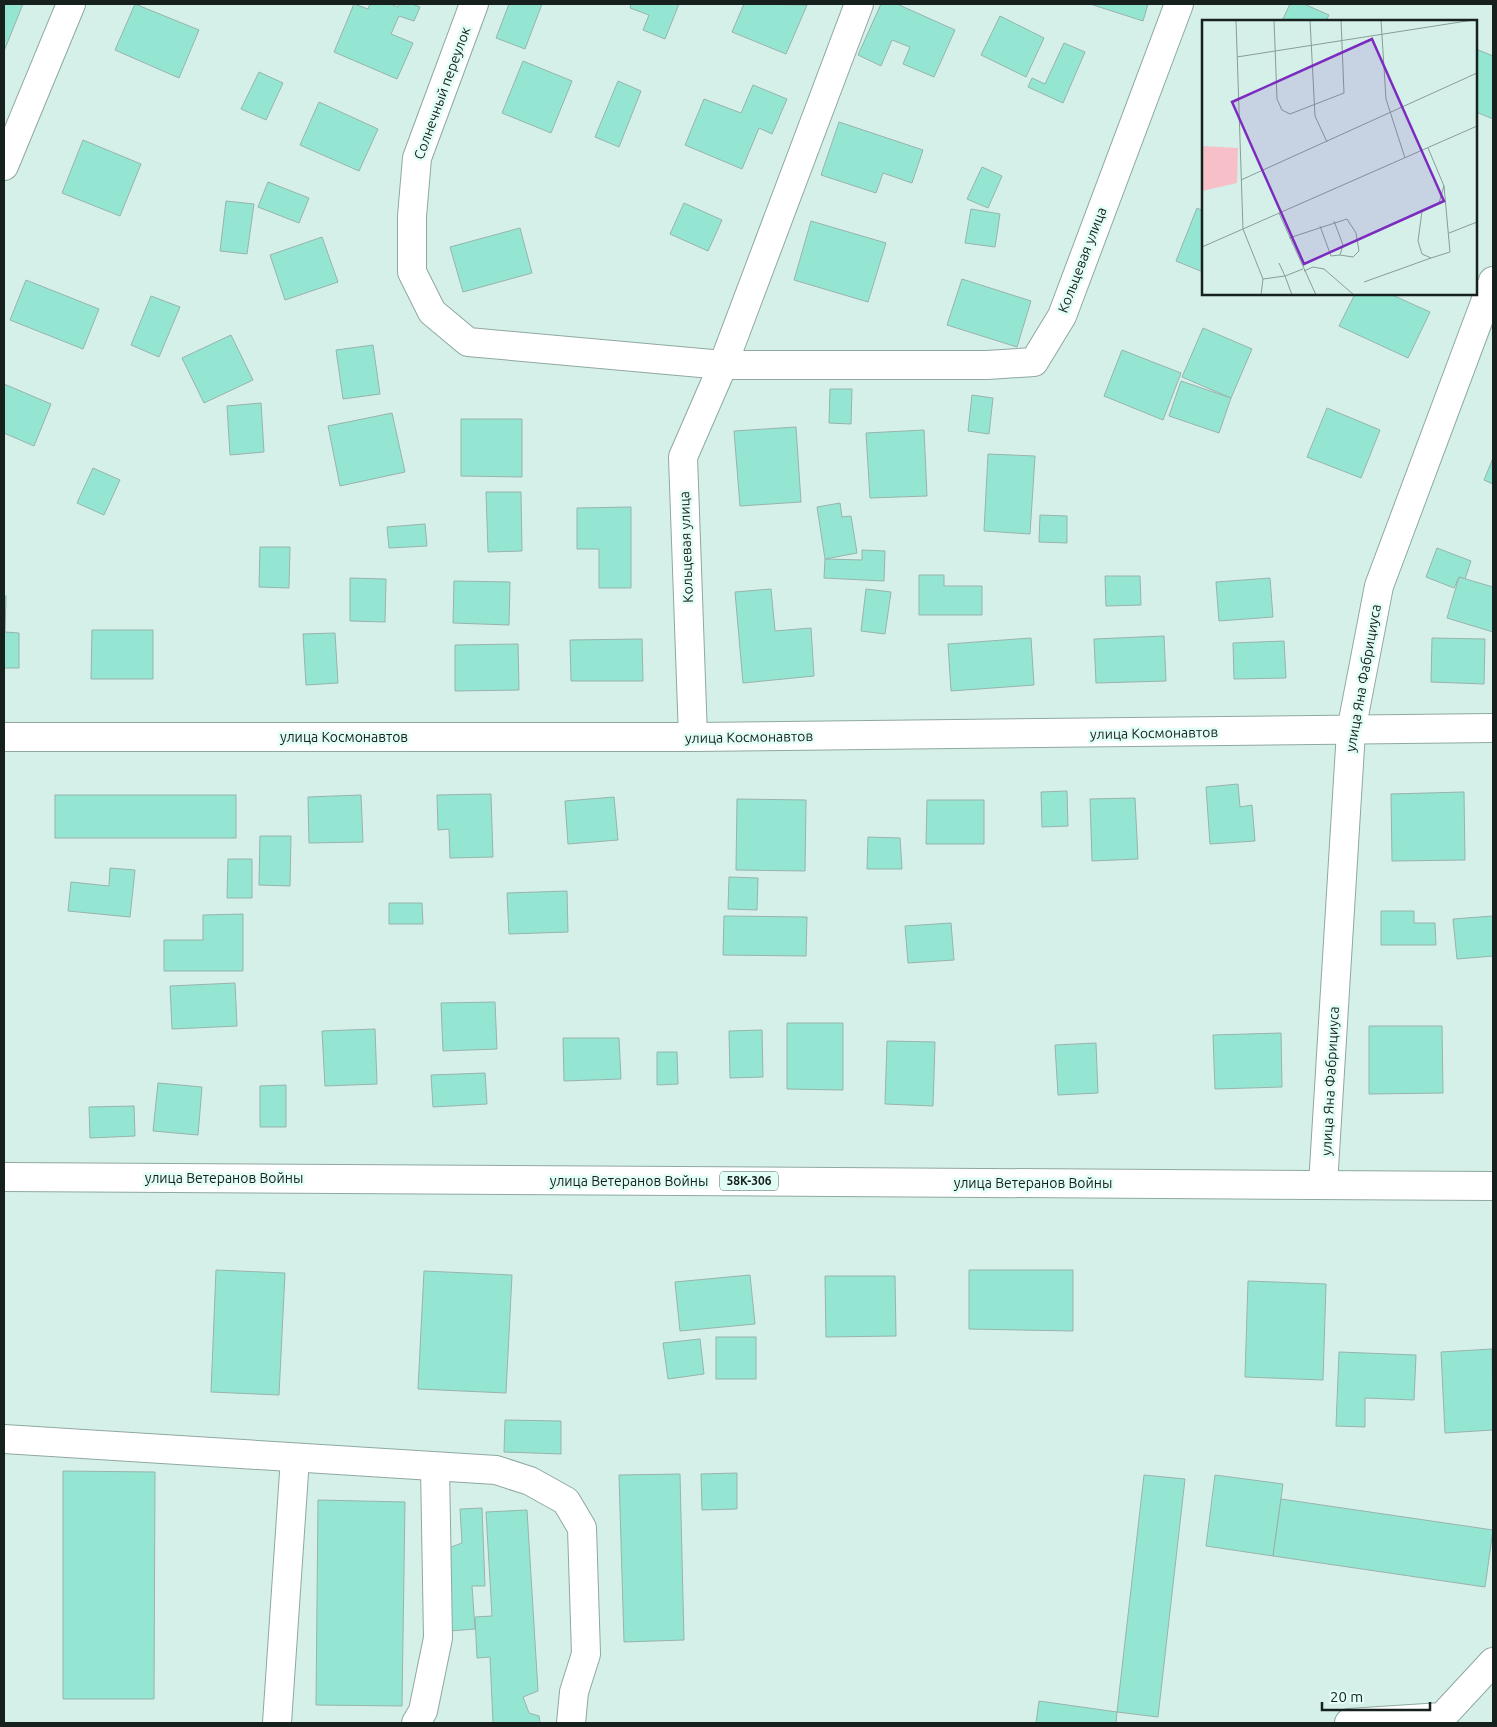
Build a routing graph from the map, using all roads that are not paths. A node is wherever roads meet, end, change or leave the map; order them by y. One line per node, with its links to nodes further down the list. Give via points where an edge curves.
1 (71, 4): 5 (main road)
2 (474, 4): 6 (main road, Солнечный переулок, via 417,158)
3 (859, 4): 8 (main road, Кольцевая улица)
4 (1179, 4): 8 (main road, Кольцевая улица, via 1062,316 1034,362)
5 (4, 166)
6 (412, 272): 8 (main road, Кольцевая улица, via 432,312 468,342)
7 (1493, 281): 10 (main road, улица Яна Фабрициуса, via 1378,586)
8 (723, 365): 11 (main road, Кольцевая улица, via 683,457)
9 (1493, 728): 10 (main road, улица Космонавтов)
10 (1351, 731): 11 (main road, улица Космонавтов); 14 (main road, улица Яна Фабрициуса)
11 (693, 737): 12 (main road, улица Космонавтов)
12 (4, 738)
13 (4, 1177): 14 (main road, улица Ветеранов Войны / 58К-306)
14 (1324, 1185): 15 (main road, улица Ветеранов Войны / 58К-306)
15 (1493, 1186)
16 (4, 1439): 17 (main road)
17 (295, 1458): 18 (main road); 20 (main road)
18 (435, 1467): 21 (main road, via 438,1638 423,1711); 22 (main road, via 496,1470 530,1481 566,1501 582,1528 586,1654 574,1692)
19 (1493, 1662): 23 (main road, via 1442,1717)
20 (277, 1723)
21 (416, 1723)
22 (571, 1723)
23 (1349, 1723)

